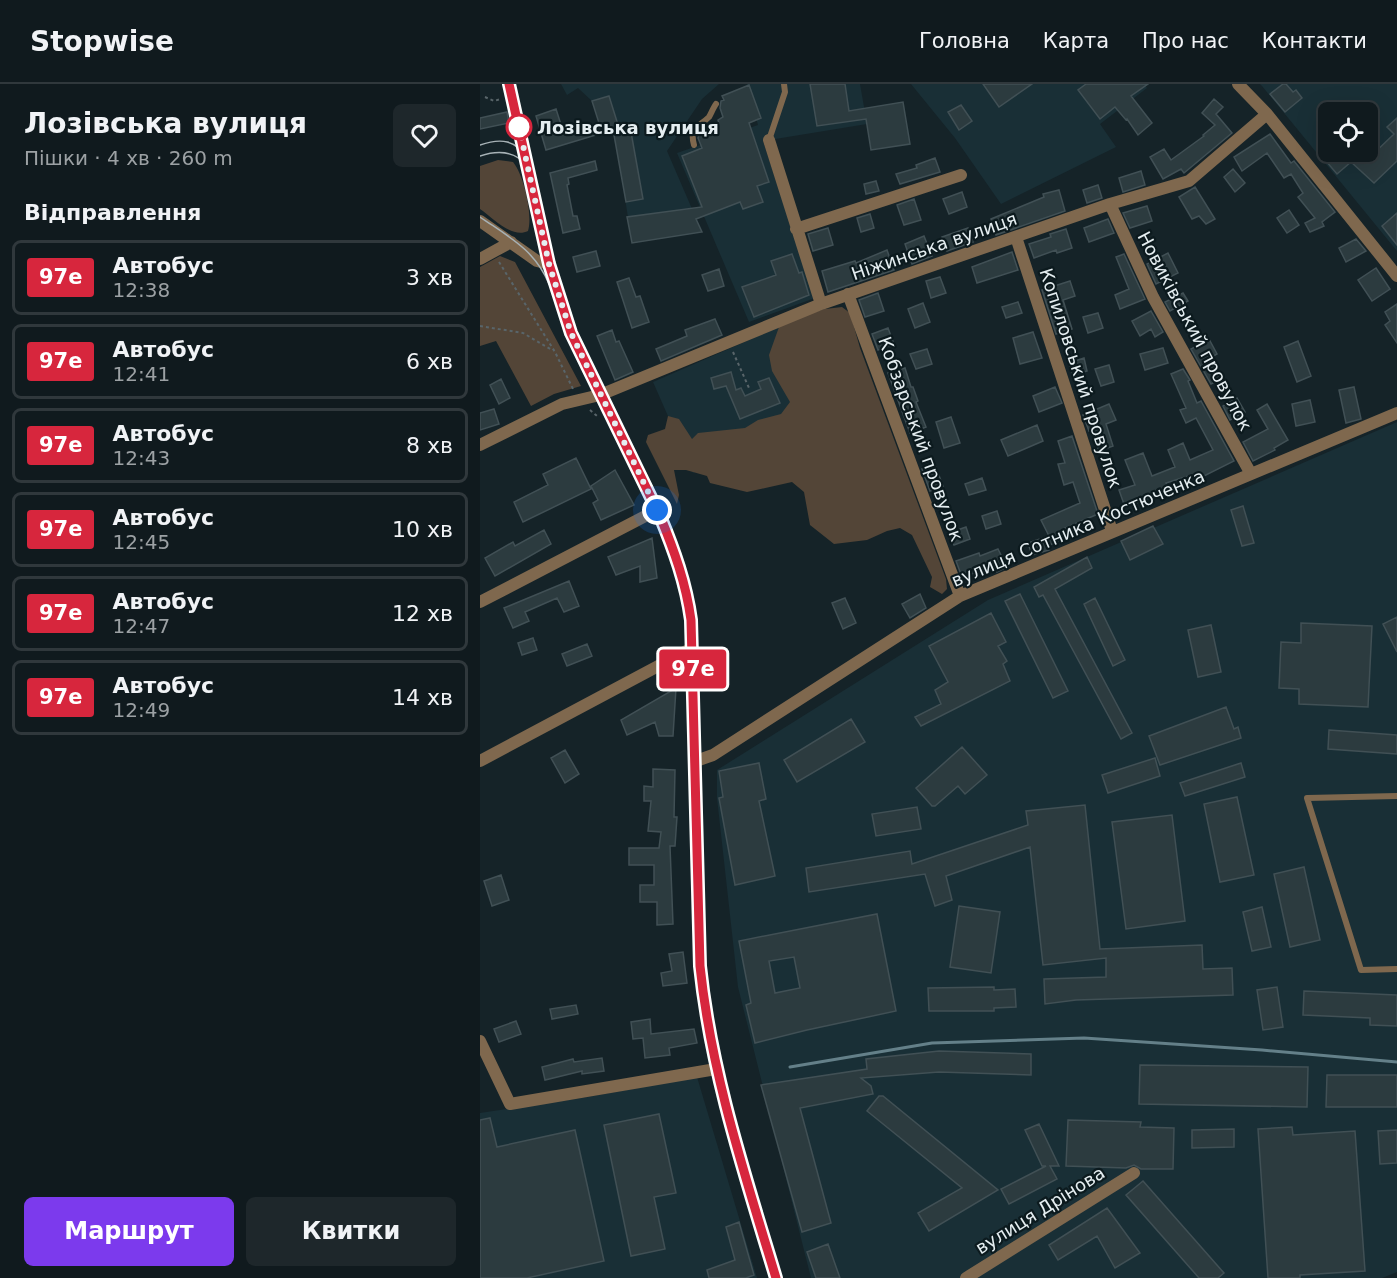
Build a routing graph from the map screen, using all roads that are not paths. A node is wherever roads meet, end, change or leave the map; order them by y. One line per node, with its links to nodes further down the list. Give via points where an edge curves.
1 (509, 84): 15 (street)
2 (784, 84): 6 (lane, via 785,92)
3 (1238, 84): 5 (street)
4 (716, 104): 7 (lane, via 709,117 694,129)
5 (1266, 114): 9 (street, Ніжинська вулиця, via 1189,181); 16 (street)
6 (769, 140): 11 (street)
7 (694, 145)
8 (962, 175): 11 (street)
9 (1110, 204): 12 (street, Ніжинська вулиця); 22 (street, Новиківський провулок, via 1153,297)
10 (480, 221): 13 (street)
11 (796, 229): 18 (street)
12 (1016, 237): 17 (street, Ніжинська вулиця); 24 (street, Копиловський провулок)
13 (511, 242): 14 (street); 15 (street, via 537,261)
14 (480, 259)
15 (549, 264): 19 (street, via 571,333)
16 (1397, 276)
17 (848, 294): 18 (street, Ніжинська вулиця); 25 (street, Кобзарський провулок)
18 (821, 304): 19 (street, Ніжинська вулиця)
19 (600, 396): 21 (street, Ніжинська вулиця, via 561,404); 23 (street)
20 (1397, 413): 22 (street, вулиця Сотника Костюченка)
21 (480, 445)
22 (1251, 474): 24 (street, вулиця Сотника Костюченка)
23 (657, 510): 26 (street); 27 (street, via 687,594)
24 (1112, 531): 25 (street, вулиця Сотника Костюченка)
25 (960, 596): 29 (street, вулиця Сотника Костюченка, via 714,755)
26 (480, 602)
27 (692, 648): 28 (street); 29 (street)
28 (480, 761)
29 (696, 761): 33 (street, via 700,966)
30 (1397, 796): 31 (lane, via 1307,798 1361,970)
31 (1397, 969)
32 (480, 1041): 33 (street, via 510,1104)
33 (717, 1069): 35 (street, via 739,1158)
34 (1134, 1173): 36 (street, вулиця Дрінова)
35 (776, 1278)
36 (966, 1278)

